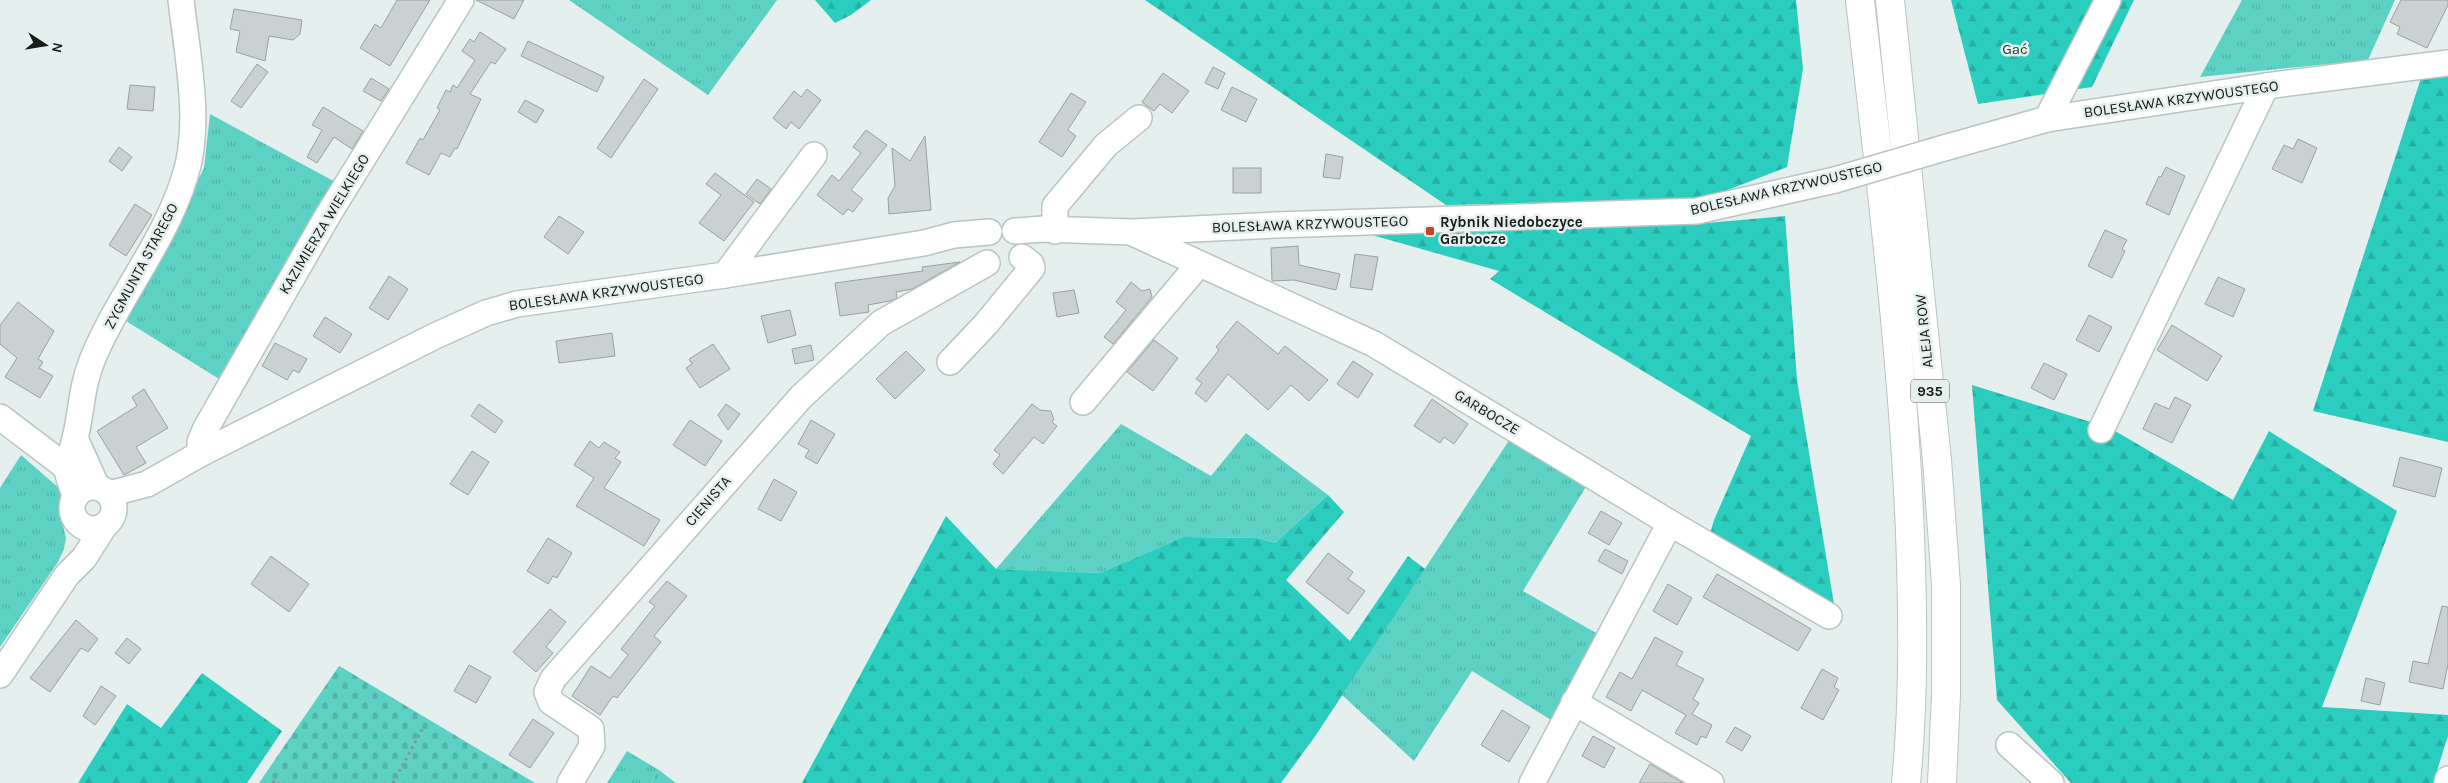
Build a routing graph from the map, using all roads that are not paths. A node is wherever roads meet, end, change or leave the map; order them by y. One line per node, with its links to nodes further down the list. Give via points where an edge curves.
1 (182, 0): 22 (street, ZYGMUNTA STAREGO, via 191,94 189,163 166,226 93,358 80,398)
2 (461, 0): 23 (street, KAZIMIERZA WIELKIEGO, via 328,214 206,428 200,442)
3 (1860, 0): 36 (main road, ALEJA ROW / 935, via 1907,449 1912,600)
4 (1890, 0): 37 (main road, ALEJA ROW / 935, via 1936,451 1946,586)
5 (2108, 0): 9 (street)
6 (2448, 63): 7 (street, BOLESŁAWA KRZYWOUSTEGO)
7 (2266, 86): 9 (street, BOLESŁAWA KRZYWOUSTEGO); 21 (street)
8 (1139, 118): 12 (street, via 1106,145 1055,206)
9 (2047, 119): 13 (street, BOLESŁAWA KRZYWOUSTEGO, bridge, via 1835,180 1697,211)
10 (814, 155): 17 (street)
11 (1014, 231): 12 (street, BOLESŁAWA KRZYWOUSTEGO); 14 (street, via 1002,227); 15 (street, via 1022,243)
12 (1055, 231): 13 (street, BOLESŁAWA KRZYWOUSTEGO); 15 (street, via 1044,243)
13 (1132, 232): 16 (street, GARBOCZE)
14 (986, 249): 15 (street, via 992,267 1006,269); 17 (street, BOLESŁAWA KRZYWOUSTEGO, via 924,243); 33 (street, CIENISTA, via 881,323 801,397 554,679 547,692 551,702 591,729 592,746)
15 (1022, 257): 18 (street, via 1032,268)
16 (1199, 264): 19 (street); 26 (street, GARBOCZE, via 1374,344)
17 (725, 275): 23 (street, BOLESŁAWA KRZYWOUSTEGO, via 533,301 486,312)
18 (950, 362)
19 (1083, 402)
20 (0, 418): 24 (street)
21 (2101, 430)
22 (75, 438): 24 (street, ZYGMUNTA STAREGO); 25 (street)
23 (200, 454): 25 (street, BOLESŁAWA KRZYWOUSTEGO, via 147,484)
24 (66, 467): 25 (street, via 67,476)
25 (99, 504): 27 (street, BOLESŁAWA KRZYWOUSTEGO, via 84,558); 27 (street, via 94,529 78,523)
26 (1670, 523): 28 (street, GARBOCZE); 30 (street)
27 (67, 575): 29 (street)
28 (1829, 616)
29 (0, 675)
30 (1574, 702): 34 (street); 35 (street)
31 (2009, 745): 38 (street)
32 (2448, 778): 39 (street)
33 (570, 783)
34 (1532, 783)
35 (1711, 783)
36 (1906, 783)
37 (1942, 783)
38 (2051, 783)
39 (2447, 783)

